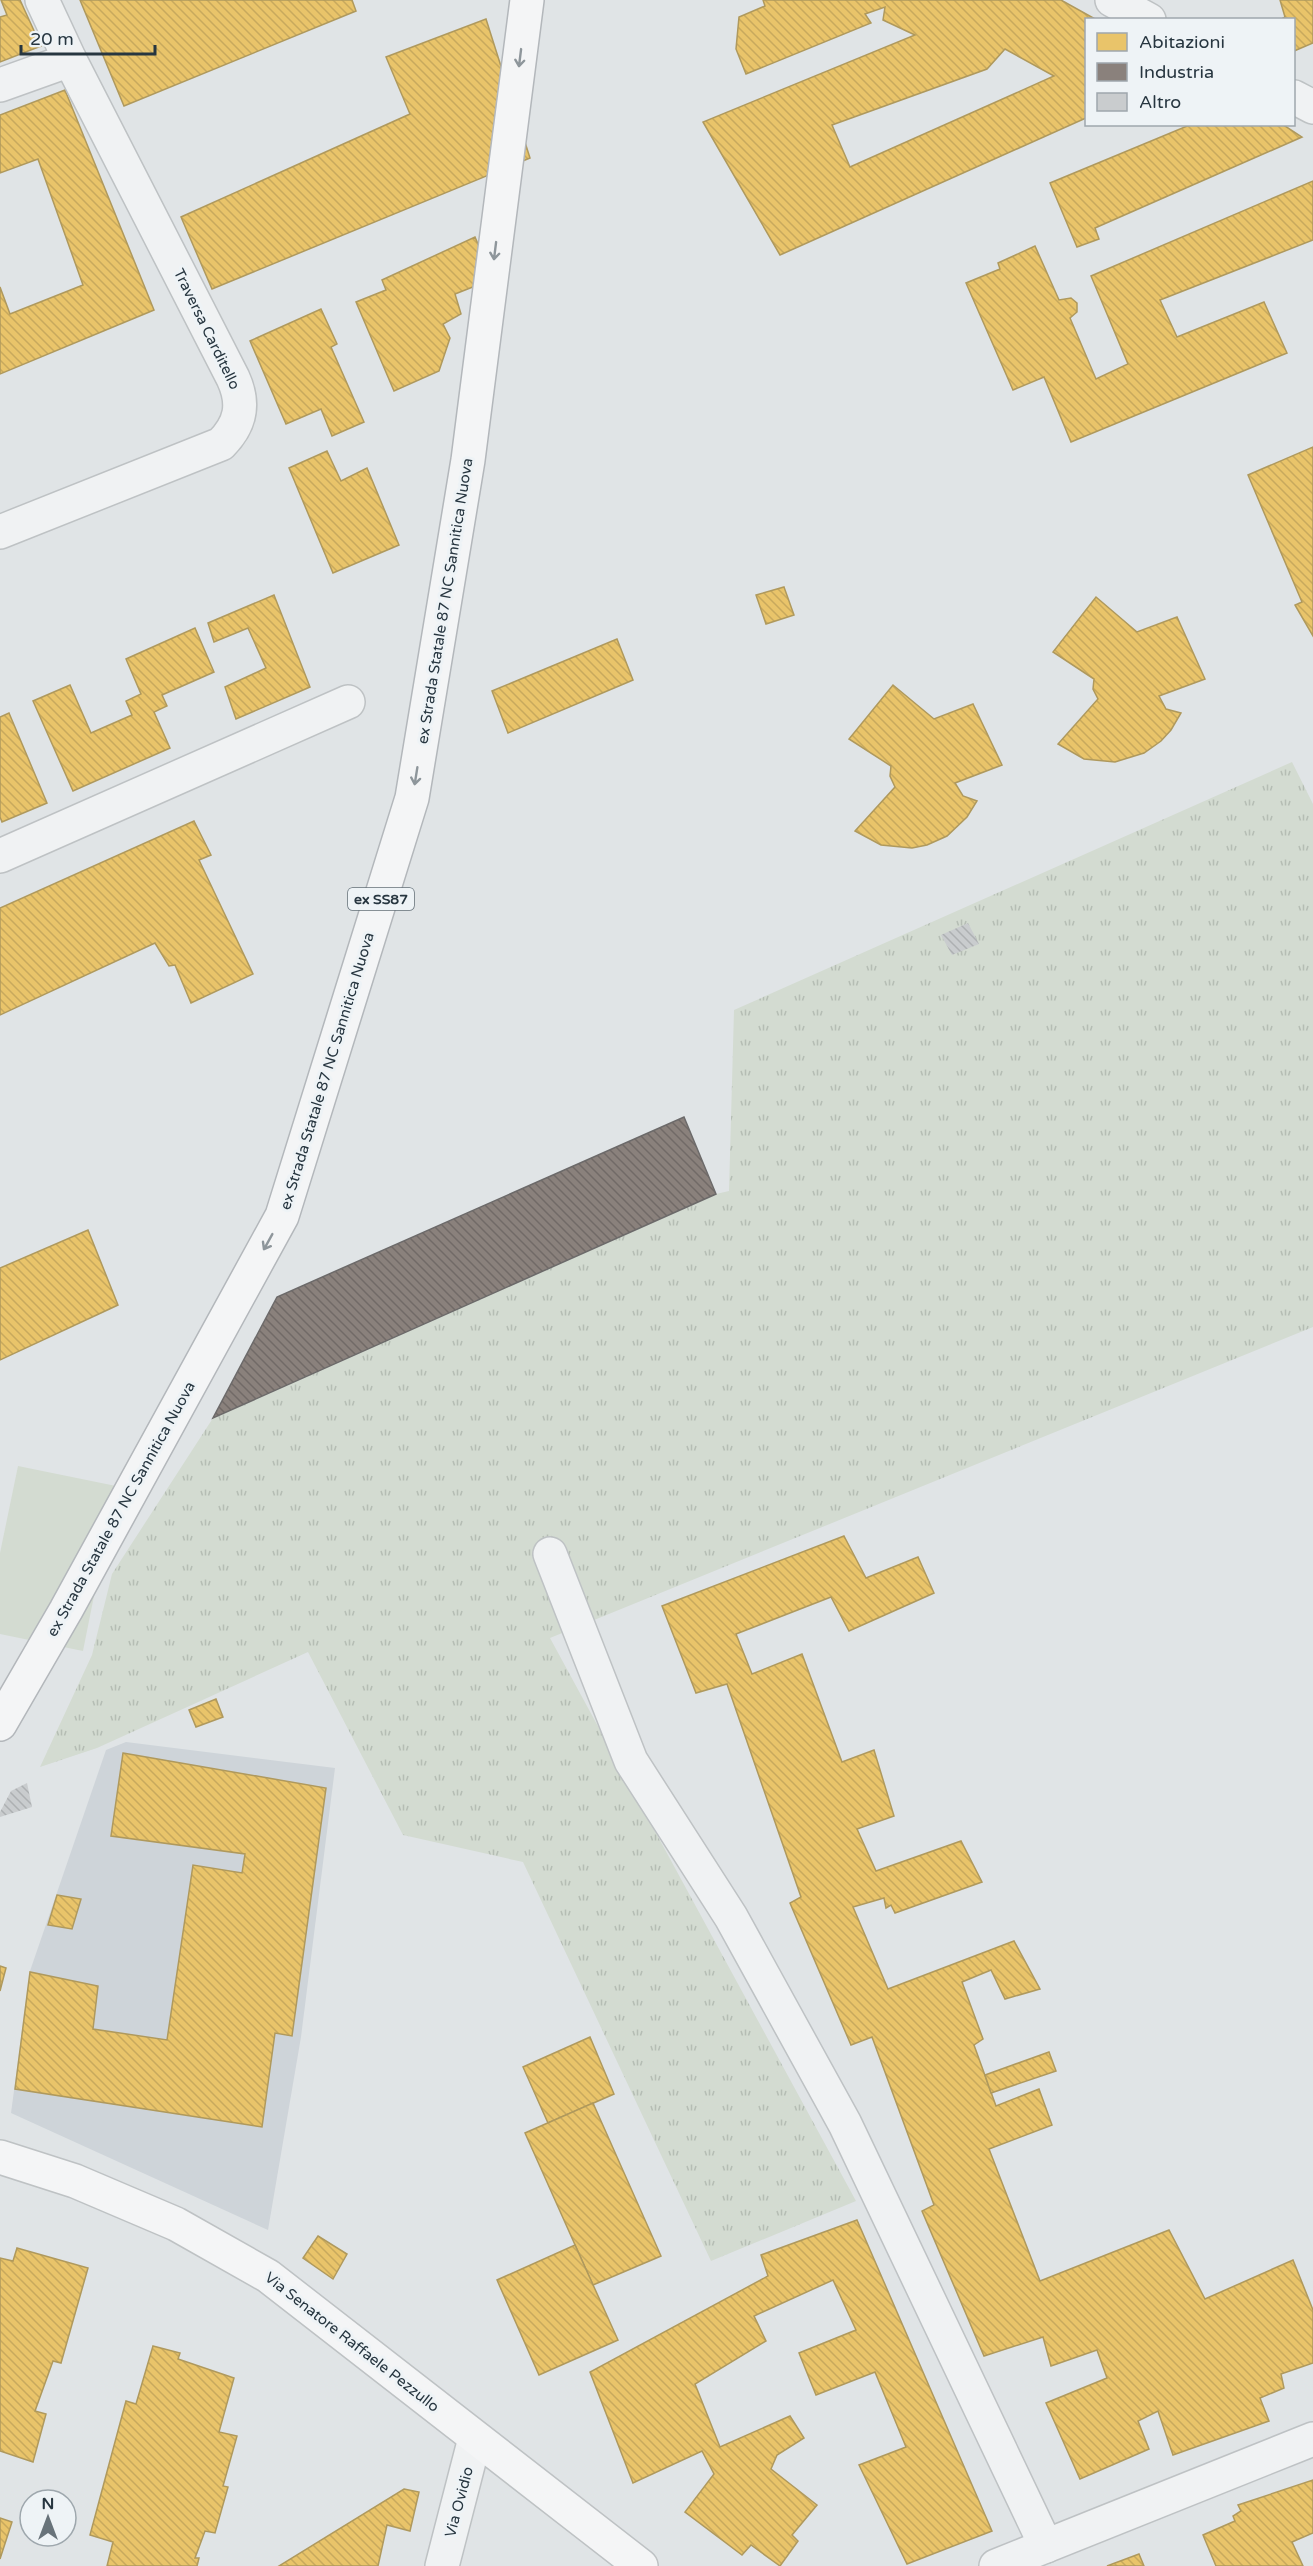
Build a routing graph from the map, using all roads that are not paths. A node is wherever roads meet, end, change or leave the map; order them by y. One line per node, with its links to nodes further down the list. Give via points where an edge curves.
1 (42, 0): 5 (street, Traversa Carditello)
2 (527, 0): 13 (main road, ex Strada Statale 87 NC Sannitica Nuova / ex SS87, one-way to 13, via 468,460 412,798 282,1216)
3 (1112, 0): 4 (street)
4 (1145, 18)
5 (70, 60): 6 (street); 9 (street, Traversa Carditello, via 233,378 239,391 240,414 231,434 221,444)
6 (0, 86)
7 (1295, 98): 8 (street)
8 (1313, 107)
9 (0, 532)
10 (348, 702): 11 (street)
11 (0, 855)
12 (550, 1554): 17 (street, via 631,1761 731,1917 845,2124)
13 (0, 1724)
14 (0, 2157): 15 (main road, Via Senatore Raffaele Pezzullo, via 75,2181 176,2224 268,2276)
15 (476, 2438): 18 (street, Via Ovidio); 19 (main road, Via Senatore Raffaele Pezzullo)
16 (1313, 2439): 17 (street)
17 (1046, 2546): 20 (street)
18 (442, 2566)
19 (641, 2566)
20 (996, 2566)

